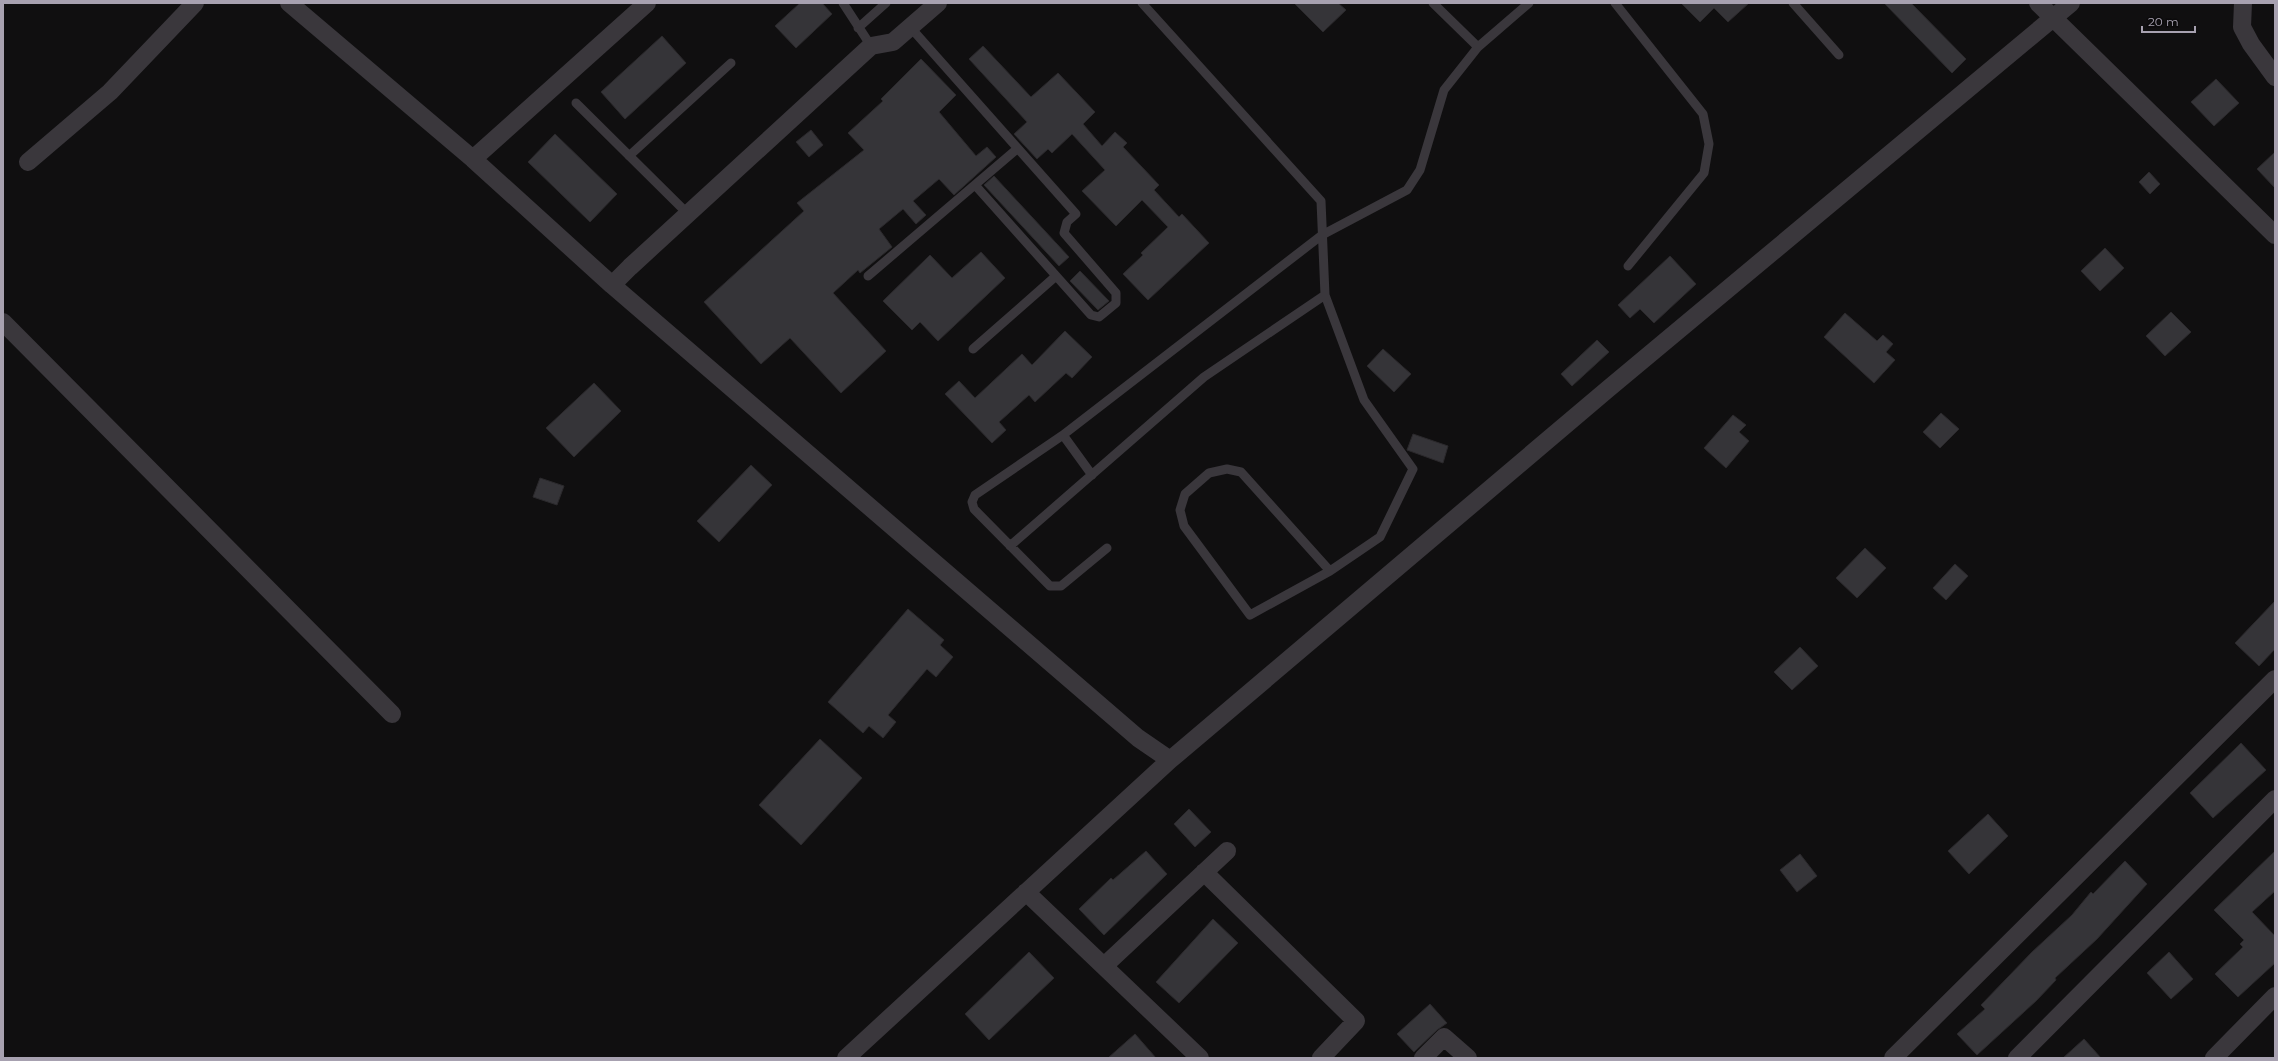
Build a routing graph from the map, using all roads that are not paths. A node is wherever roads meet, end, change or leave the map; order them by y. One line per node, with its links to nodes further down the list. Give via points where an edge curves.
1 (195, 3): 27 (street, via 110,92)
2 (289, 3): 26 (street)
3 (647, 3): 26 (street)
4 (843, 3): 16 (lane)
5 (886, 3): 16 (lane)
6 (938, 3): 17 (street)
7 (1142, 3): 30 (lane, via 1321,201)
8 (1432, 3): 19 (lane)
9 (1528, 3): 19 (lane)
10 (1614, 3): 32 (lane, via 1702,114 1709,144 1704,173)
11 (1793, 3): 20 (lane)
12 (2038, 3): 15 (street)
13 (2071, 3): 15 (street)
14 (2243, 3): 22 (street, via 2242,27)
15 (2054, 18): 31 (street); 46 (street, via 1608,389)
16 (858, 28): 18 (lane)
17 (911, 28): 18 (street, via 893,42); 24 (lane)
18 (871, 46): 29 (street)
19 (1478, 47): 30 (lane, via 1444,90 1420,170 1407,190)
20 (1839, 55)
21 (731, 63): 25 (lane)
22 (2275, 77)
23 (576, 103): 25 (lane)
24 (1017, 149): 28 (lane); 34 (lane, via 1076,214 1067,222 1064,233 1116,293 1116,303 1099,317 1091,315)
25 (629, 156): 29 (lane)
26 (473, 159): 35 (street)
27 (28, 162)
28 (975, 185): 33 (lane); 34 (lane)
29 (689, 215): 35 (street, via 630,266)
30 (1322, 235): 36 (lane); 39 (lane)
31 (2275, 235)
32 (1628, 266)
33 (868, 276)
34 (1056, 276): 38 (lane)
35 (612, 286): 46 (street, via 1138,738)
36 (1325, 295): 40 (lane, via 1204,377); 43 (lane, via 1364,400 1413,469 1380,537)
37 (3, 322): 45 (street)
38 (973, 349)
39 (1063, 435): 40 (lane); 41 (lane, via 975,495 972,502 974,510)
40 (1092, 475): 41 (lane)
41 (1010, 546): 42 (lane, via 1050,586 1061,586)
42 (1107, 548)
43 (1330, 571): 43 (lane, via 1250,615 1184,526 1180,510 1185,494 1209,473 1227,469 1241,472)
44 (2275, 679): 58 (street)
45 (392, 714)
46 (1170, 760): 50 (street)
47 (2275, 799): 59 (street)
48 (1227, 851): 49 (street)
49 (1204, 872): 51 (street); 55 (street, via 1356,1021)
50 (1026, 892): 51 (street); 54 (street)
51 (1104, 966): 53 (street)
52 (2275, 996): 60 (street)
53 (1194, 1056)
54 (846, 1058)
55 (1321, 1058)
56 (1423, 1058): 57 (street, via 1444,1037)
57 (1468, 1058)
58 (1893, 1058)
59 (2017, 1058)
60 (2214, 1058)

